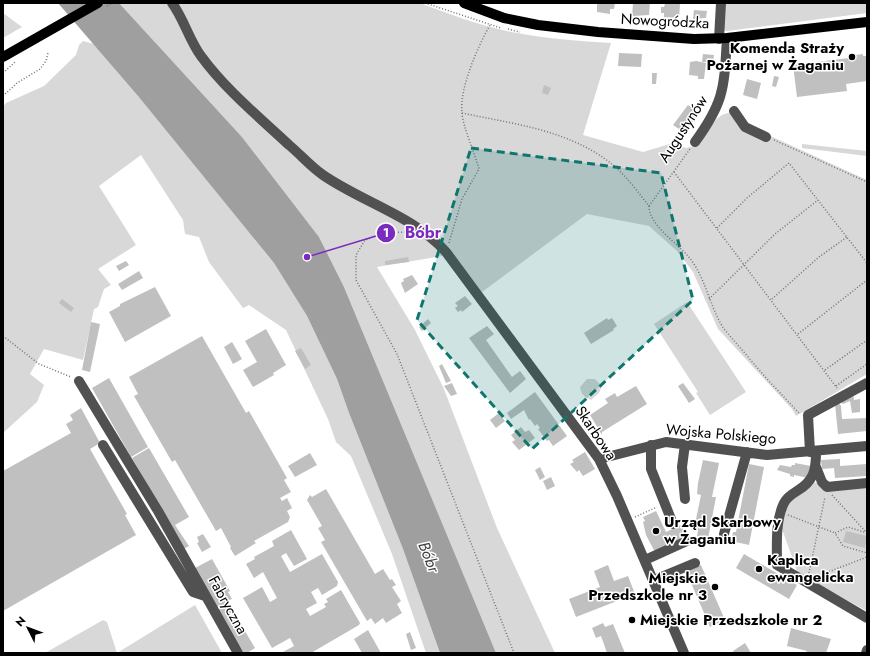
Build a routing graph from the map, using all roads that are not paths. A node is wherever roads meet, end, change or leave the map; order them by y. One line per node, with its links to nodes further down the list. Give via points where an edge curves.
1 (98, 3): 7 (main road)
2 (172, 3): 19 (street, Skarbowa, via 201,56 231,90 322,175 436,240)
3 (464, 3): 6 (main road, Nowogródzka, via 504,18 538,25 606,33)
4 (721, 3): 6 (street, Augustynów)
5 (867, 22): 6 (main road, Nowogródzka)
6 (723, 39): 10 (street, Augustynów, via 725,82 718,105)
7 (3, 56)
8 (734, 111): 9 (street, via 745,127)
9 (766, 136)
10 (695, 142)
11 (79, 381): 29 (street, Fabryczna)
12 (867, 383): 18 (street, via 808,415)
13 (684, 444): 15 (street, Wojska Polskiego, via 666,442); 17 (street, Wojska Polskiego); 22 (street, via 682,467)
14 (103, 445): 29 (street, via 193,592)
15 (651, 445): 19 (street, Wojska Polskiego); 23 (street, via 651,469)
16 (867, 446): 18 (street, Wojska Polskiego)
17 (747, 452): 18 (street, Wojska Polskiego, via 767,455); 24 (street)
18 (813, 452): 20 (street)
19 (599, 459): 26 (street, Skarbowa)
20 (816, 467): 21 (street, via 827,488); 30 (street, via 809,482 788,498 781,513 777,565)
21 (867, 483)
22 (685, 499)
23 (673, 524)
24 (724, 534)
25 (687, 541): 26 (street)
26 (645, 560): 28 (street, Skarbowa)
27 (695, 563): 28 (street)
28 (654, 580): 33 (street, Skarbowa)
29 (205, 596): 32 (street, Fabryczna)
30 (867, 618)
31 (867, 650): 34 (street)
32 (238, 653)
33 (684, 653)
34 (866, 653)

